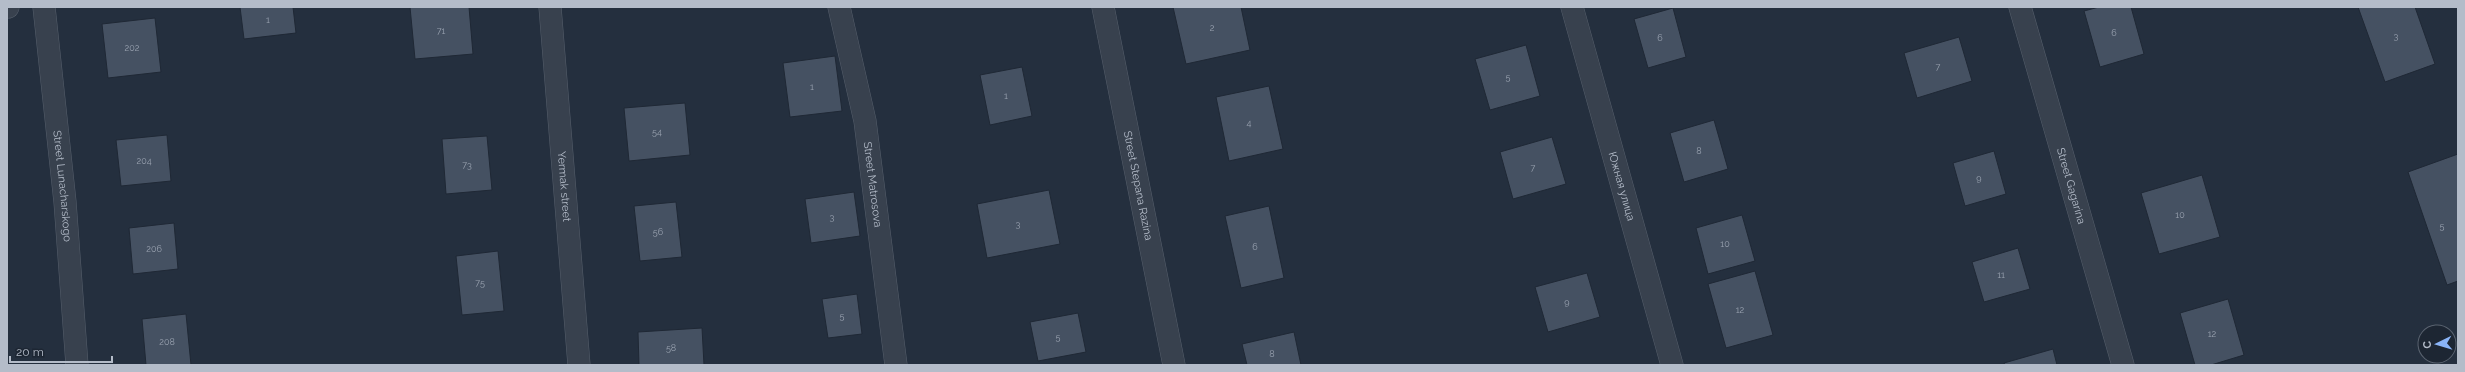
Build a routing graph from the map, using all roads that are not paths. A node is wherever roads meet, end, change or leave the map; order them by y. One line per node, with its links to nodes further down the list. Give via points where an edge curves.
1 (44, 7): 7 (street, Street Lunacharskogo, via 64,202)
2 (550, 7): 8 (street, Yermak street)
3 (839, 7): 9 (street, Street Matrosova, via 865,121)
4 (1103, 7): 10 (street, Street Stepana Razina)
5 (1572, 7): 11 (street, Южная улица)
6 (2020, 7): 12 (street, Street Gagarina)
7 (77, 365)
8 (579, 365)
9 (896, 365)
10 (1174, 365)
11 (1672, 365)
12 (2123, 365)

